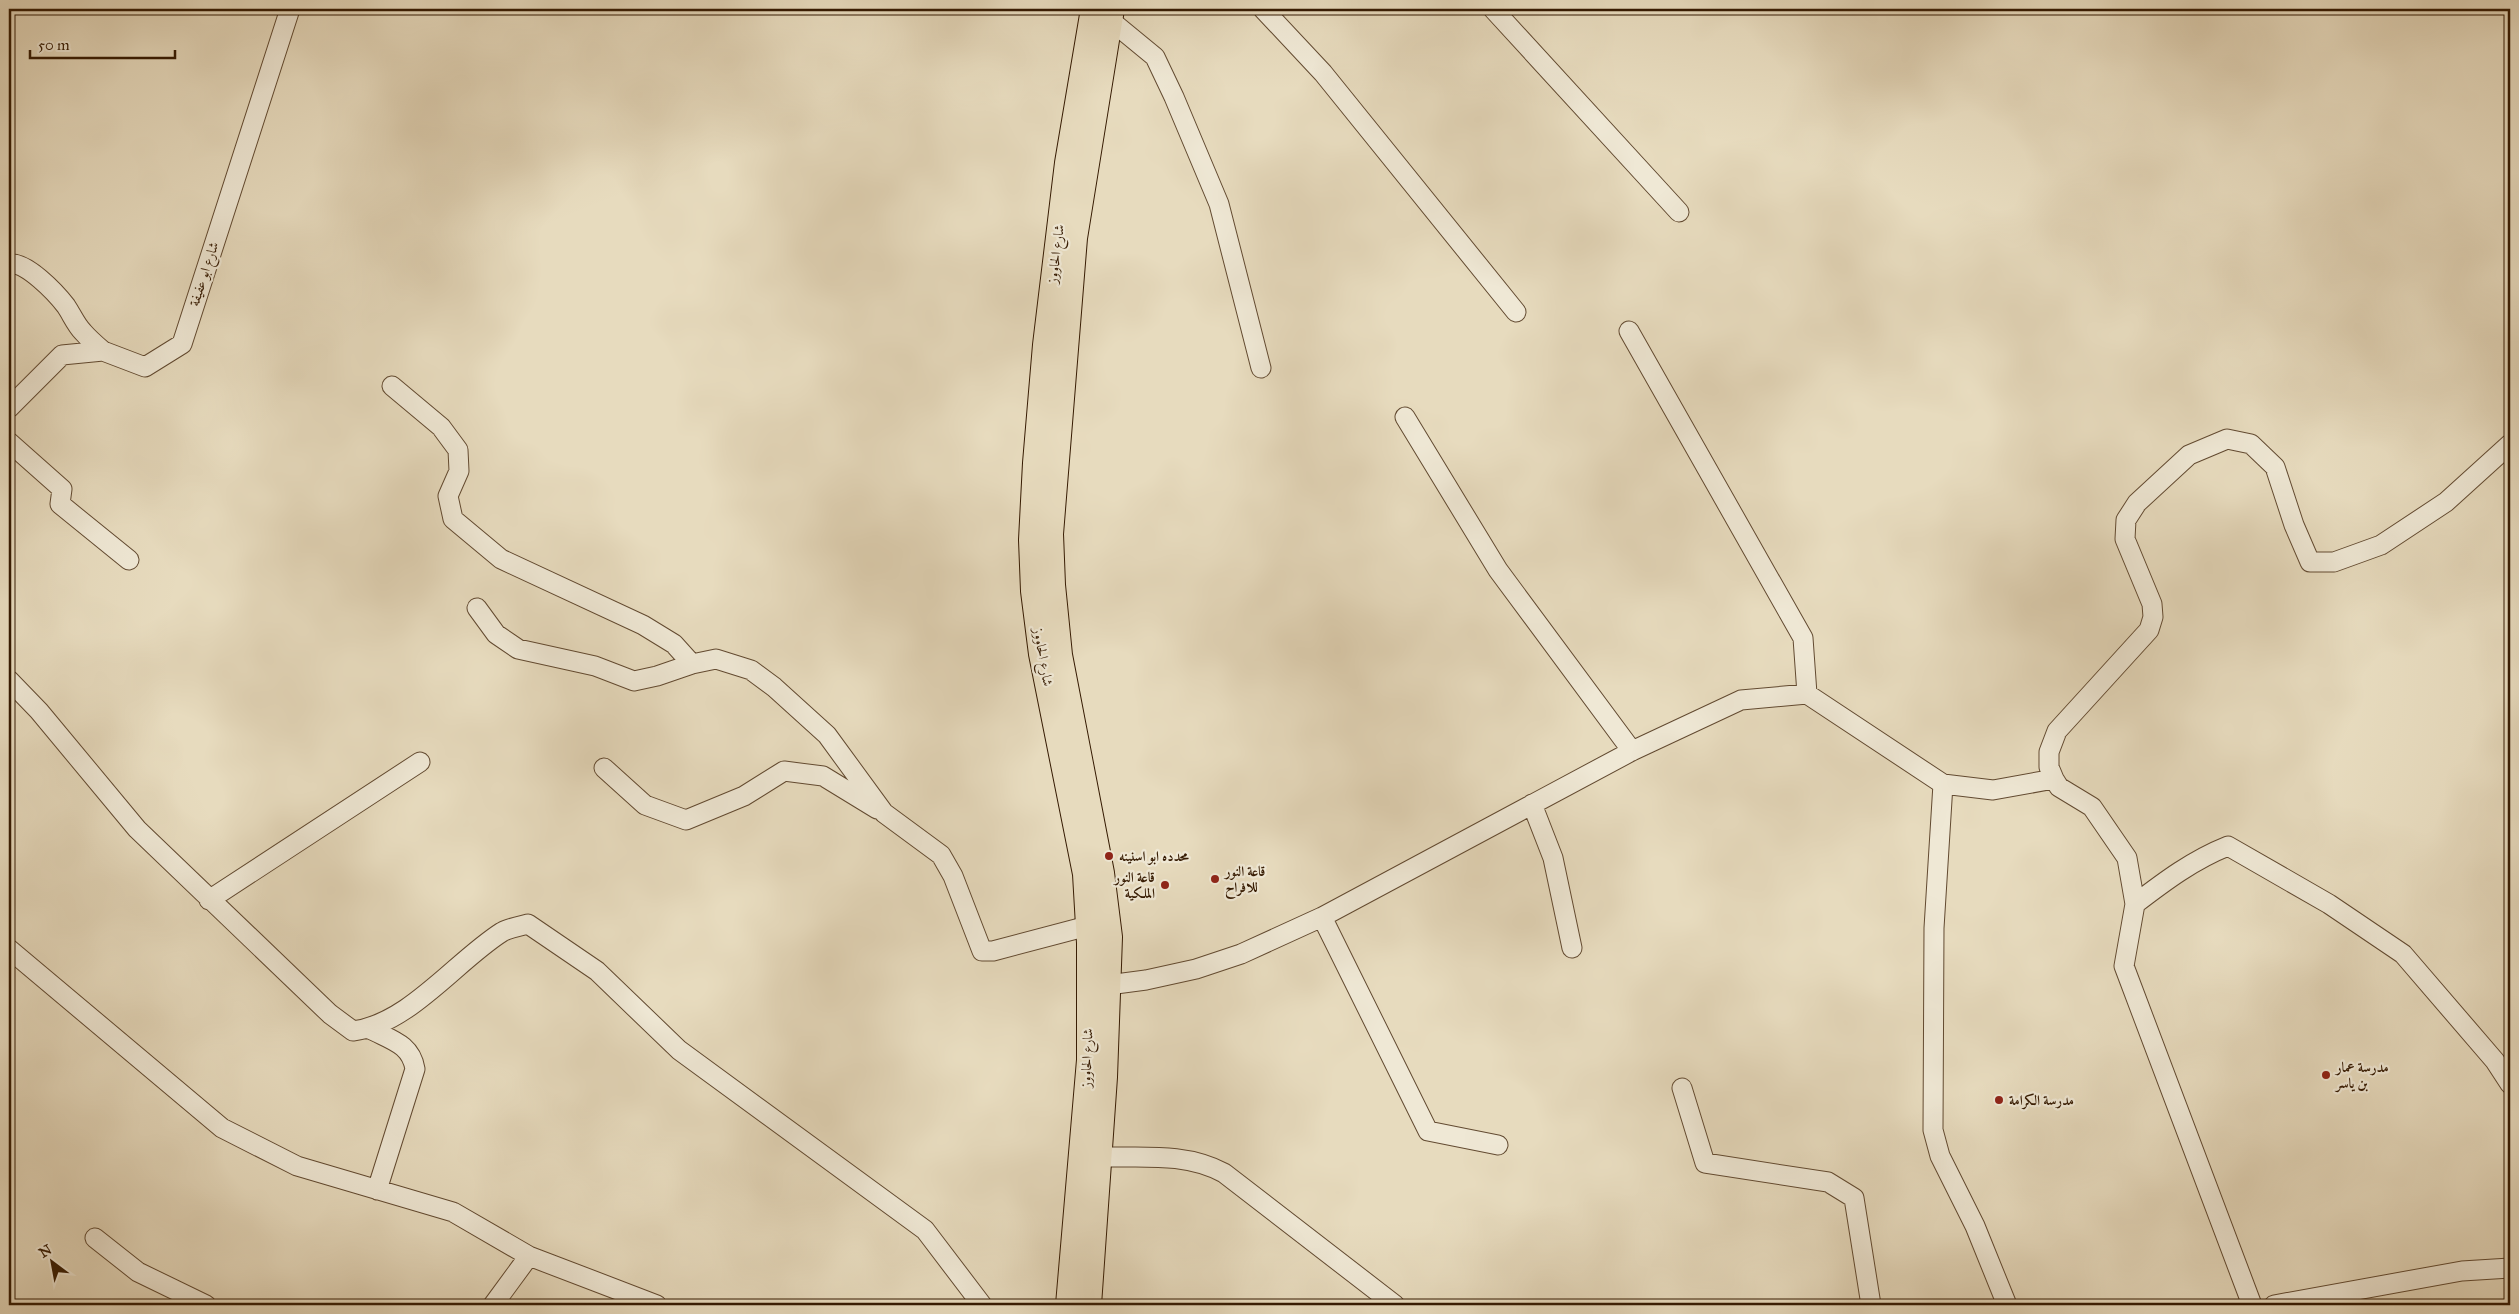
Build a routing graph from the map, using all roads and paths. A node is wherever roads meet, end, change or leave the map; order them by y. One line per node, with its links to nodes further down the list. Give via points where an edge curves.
1 (290, 9): 9 (street, شارع ابو عفيفة, via 182,344 145,367)
2 (1263, 9): 7 (street, via 1323,73)
3 (1493, 9): 5 (street)
4 (1105, 12): 10 (street, via 1155,57 1174,97 1219,204); 31 (main road, شارع الحاووز, via 1065,173 1034,464 1031,540 1041,654 1085,874)
5 (1679, 212)
6 (9, 264): 9 (street, via 26,269 49,286 82,331)
7 (1516, 312)
8 (1629, 331): 20 (street, via 1803,638)
9 (102, 351): 12 (street, شارع ابو عفيفة, via 62,355)
10 (1261, 368)
11 (392, 386): 18 (street, via 441,427 458,450 460,471 448,496 453,518 500,559 643,625 674,644)
12 (9, 408)
13 (1405, 417): 21 (street, via 1498,570)
14 (9, 442): 16 (street, via 62,488 60,504)
15 (2510, 444): 24 (street, via 2446,502 2381,545 2334,562 2310,562 2275,466 2251,444 2227,439 2189,455 2137,503 2126,520 2125,539 2152,604 2151,624 2143,638 2057,731 2049,752 2049,767)
16 (129, 560)
17 (477, 608): 18 (street, via 496,634 518,649 595,666 634,680)
18 (692, 664): 27 (street, via 716,659 736,664 751,670 774,687 827,735)
19 (9, 680): 28 (street, via 137,829)
20 (1807, 694): 21 (street, via 1741,700); 25 (street)
21 (1632, 750): 26 (street)
22 (420, 762): 28 (street)
23 (604, 768): 27 (street, via 645,805 686,820 744,796 784,771 823,776)
24 (2054, 779): 25 (street, via 1992,790); 29 (street, via 2059,787 2092,807 2127,858)
25 (1943, 784): 52 (street, via 1934,928 1933,1130 1940,1156 1975,1226)
26 (1532, 804): 30 (street); 32 (street, via 1553,858)
27 (884, 813): 31 (street, via 941,855 954,876 982,950 992,951)
28 (209, 900): 35 (street, via 330,1014 353,1031)
29 (2135, 904): 36 (street, via 2196,861 2228,846 2329,904 2402,954 2495,1061); 53 (street, via 2124,966)
30 (1322, 917): 34 (street, via 1241,954 1196,969); 38 (street, via 1428,1131)
31 (1098, 923): 34 (main road, via 1110,937); 48 (main road, شارع الحاووز)
32 (1572, 948)
33 (9, 949): 40 (street, via 222,1128 296,1166)
34 (1108, 984): 39 (main road)
35 (370, 1029): 40 (street, via 403,1047 413,1056 415,1069); 47 (street, via 423,997 503,931 528,924 597,971 679,1050 925,1230)
36 (2510, 1084)
37 (1682, 1088): 51 (street, via 1705,1163 1828,1182 1854,1198)
38 (1498, 1145)
39 (1099, 1157): 49 (main road); 50 (street, via 1184,1158 1205,1163 1224,1173)
40 (377, 1190): 42 (street, via 453,1212)
41 (95, 1238): 44 (street, via 138,1272)
42 (529, 1256): 45 (street); 46 (street)
43 (2510, 1268): 54 (street, via 2462,1271)
44 (206, 1305)
45 (493, 1305)
46 (657, 1305)
47 (982, 1305)
48 (1068, 1305)
49 (1089, 1305)
50 (1395, 1305)
51 (1871, 1305)
52 (2007, 1305)
53 (2252, 1305)
54 (2274, 1305)

